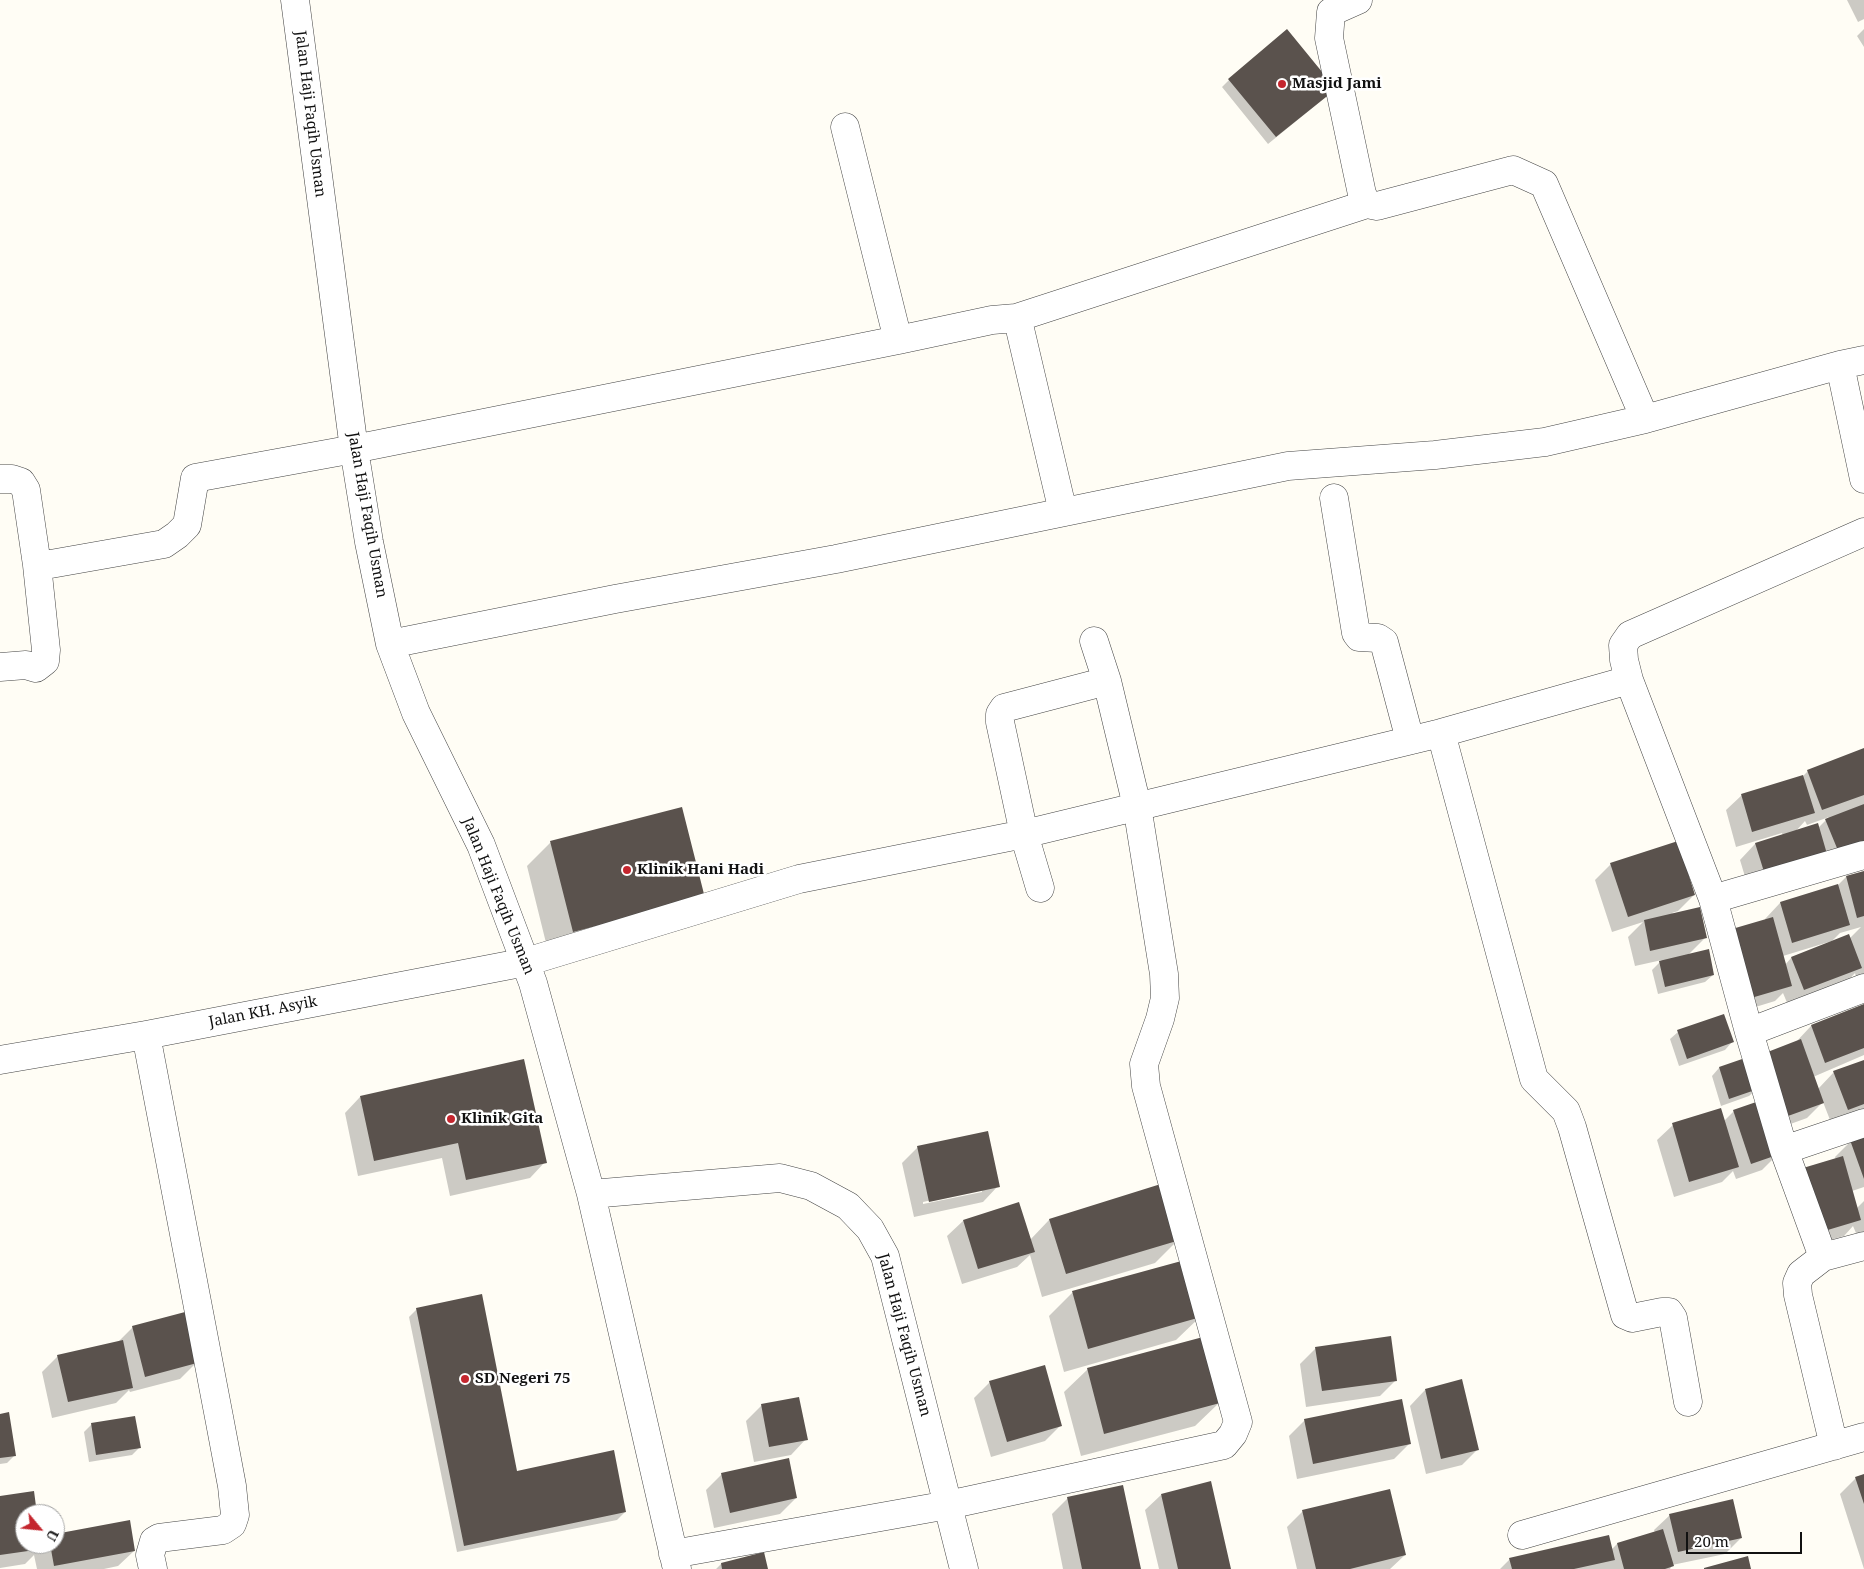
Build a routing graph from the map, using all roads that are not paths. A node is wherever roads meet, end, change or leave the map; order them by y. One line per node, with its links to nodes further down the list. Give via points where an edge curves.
1 (295, 0): 10 (street, Jalan Haji Faqih Usman)
2 (1358, 0): 3 (street)
3 (1329, 6): 5 (street, via 1329,38)
4 (846, 127): 7 (street)
5 (1366, 204): 6 (street); 9 (street, via 1376,206 1512,170 1544,184)
6 (1016, 318): 7 (street); 14 (street)
7 (898, 340): 10 (street)
8 (1849, 366): 9 (street); 12 (street, via 1848,400)
9 (1644, 419): 14 (street, via 1545,442 1435,455 1288,466)
10 (354, 449): 16 (street, via 195,478 187,524 164,544); 18 (street, Jalan Haji Faqih Usman, via 369,542)
11 (0, 479): 16 (street, via 21,482 26,490)
12 (1864, 479)
13 (1334, 498): 23 (street, via 1356,633 1359,637 1384,642)
14 (1062, 512): 18 (street, via 836,559 615,599)
15 (1864, 532): 20 (street, via 1630,635 1623,645)
16 (38, 566): 19 (street, via 45,661 36,668)
17 (1094, 641): 21 (street)
18 (392, 649): 29 (street, Jalan Haji Faqih Usman, via 416,713 481,845)
19 (0, 666)
20 (1629, 680): 22 (street, Jalan KH. Asyik); 28 (street)
21 (1107, 681): 24 (street); 25 (street, via 1004,708 1000,714)
22 (1441, 732): 23 (street, Jalan KH. Asyik); 39 (street, via 1534,1079 1566,1112 1572,1127 1625,1315 1632,1318 1669,1312 1673,1318)
23 (1410, 740): 24 (street, Jalan KH. Asyik)
24 (1137, 806): 25 (street, Jalan KH. Asyik); 42 (street, via 1164,974 1160,1020 1144,1064 1146,1086 1238,1422 1224,1445)
25 (1024, 834): 27 (street); 29 (street, Jalan KH. Asyik, via 799,879)
26 (1864, 855): 28 (street)
27 (1040, 888)
28 (1713, 899): 31 (street)
29 (526, 962): 32 (street, Jalan KH. Asyik); 36 (street, Jalan Haji Faqih Usman)
30 (1864, 988): 31 (street)
31 (1749, 1032): 35 (street)
32 (146, 1035): 33 (street, Jalan KH. Asyik); 45 (street, via 235,1515 232,1524 223,1530 159,1538 150,1554)
33 (0, 1060)
34 (1864, 1122): 35 (street)
35 (1784, 1150): 38 (street)
36 (591, 1194): 42 (street, Jalan Haji Faqih Usman, via 780,1178 811,1186 848,1206 870,1229 885,1256); 44 (street)
37 (1864, 1246): 38 (street)
38 (1822, 1257): 41 (street, via 1801,1274 1797,1283)
39 (1688, 1402)
40 (1864, 1437): 41 (street)
41 (1834, 1446): 43 (street)
42 (948, 1505): 44 (street); 46 (street, Jalan Haji Faqih Usman)
43 (1522, 1535)
44 (675, 1562)
45 (153, 1569)
46 (964, 1569)

